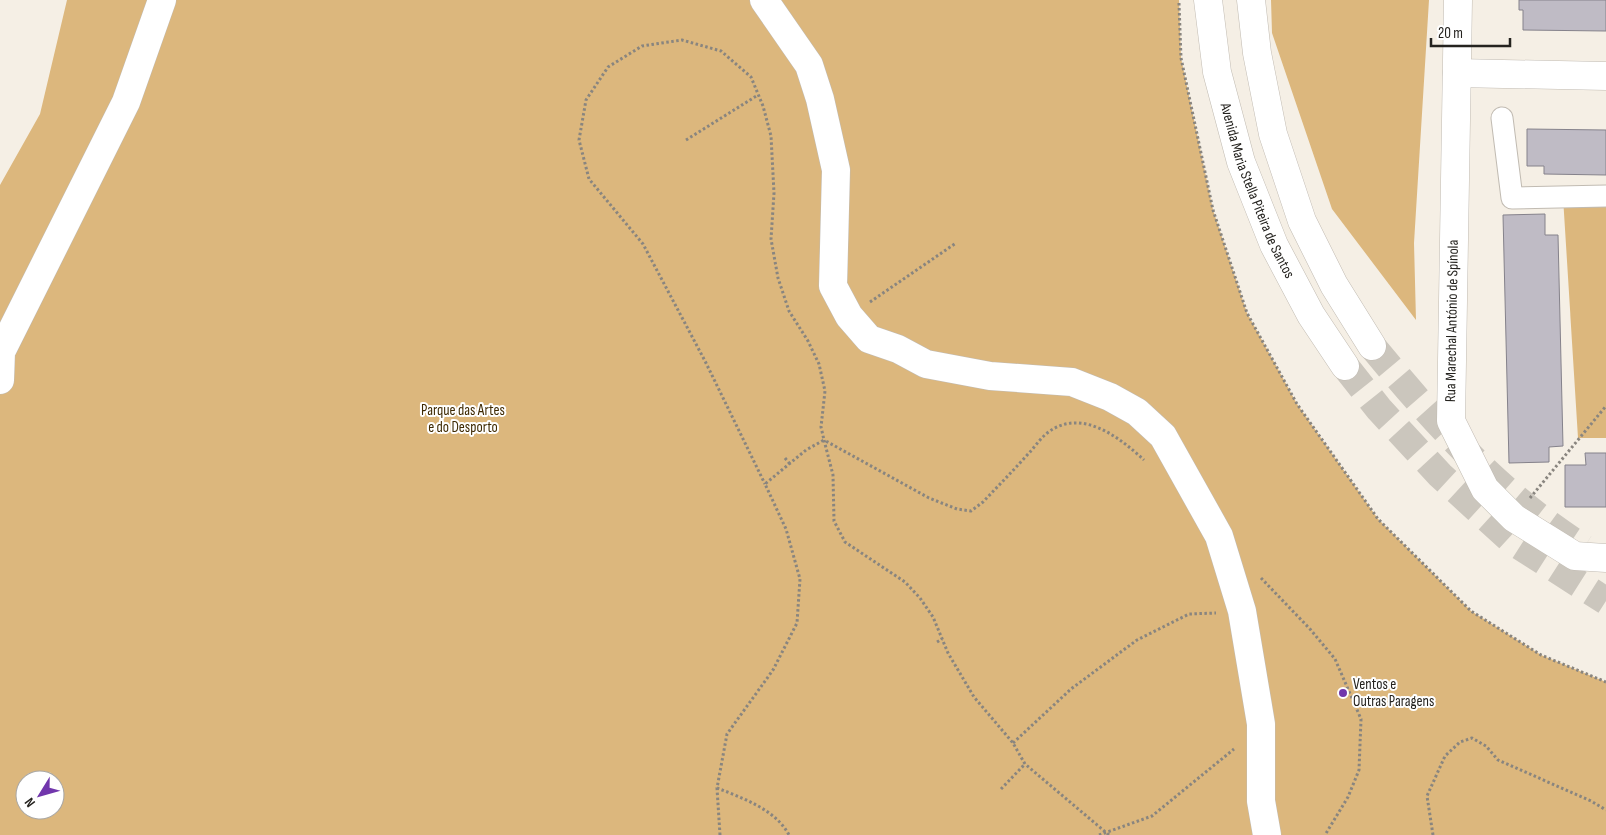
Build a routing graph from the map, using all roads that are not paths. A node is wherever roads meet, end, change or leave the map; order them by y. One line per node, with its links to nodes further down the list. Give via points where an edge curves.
1 (162, 0): 12 (street, via 126,102 2,352)
2 (764, 0): 14 (street, via 809,65 820,99 836,170 833,286 849,316 869,338 926,364 990,376 1072,382 1137,412 1163,436 1220,536 1242,611 1261,724 1261,801)
3 (1208, 0): 11 (street, Avenida Maria Stella Piteira de Santos, via 1217,72 1241,162 1274,246 1311,315)
4 (1250, 0): 10 (street, Avenida Maria Stella Piteira de Santos, via 1274,134 1302,222 1334,285)
5 (1458, 0): 6 (street, Rua Marechal António de Spínola)
6 (1457, 73): 7 (street); 13 (street, Rua Marechal António de Spínola, via 1451,421 1485,489 1514,518 1575,556)
7 (1606, 76)
8 (1502, 118): 9 (street, via 1512,198)
9 (1606, 196)
10 (1372, 346)
11 (1345, 366)
12 (0, 380)
13 (1606, 558)
14 (1267, 835)

